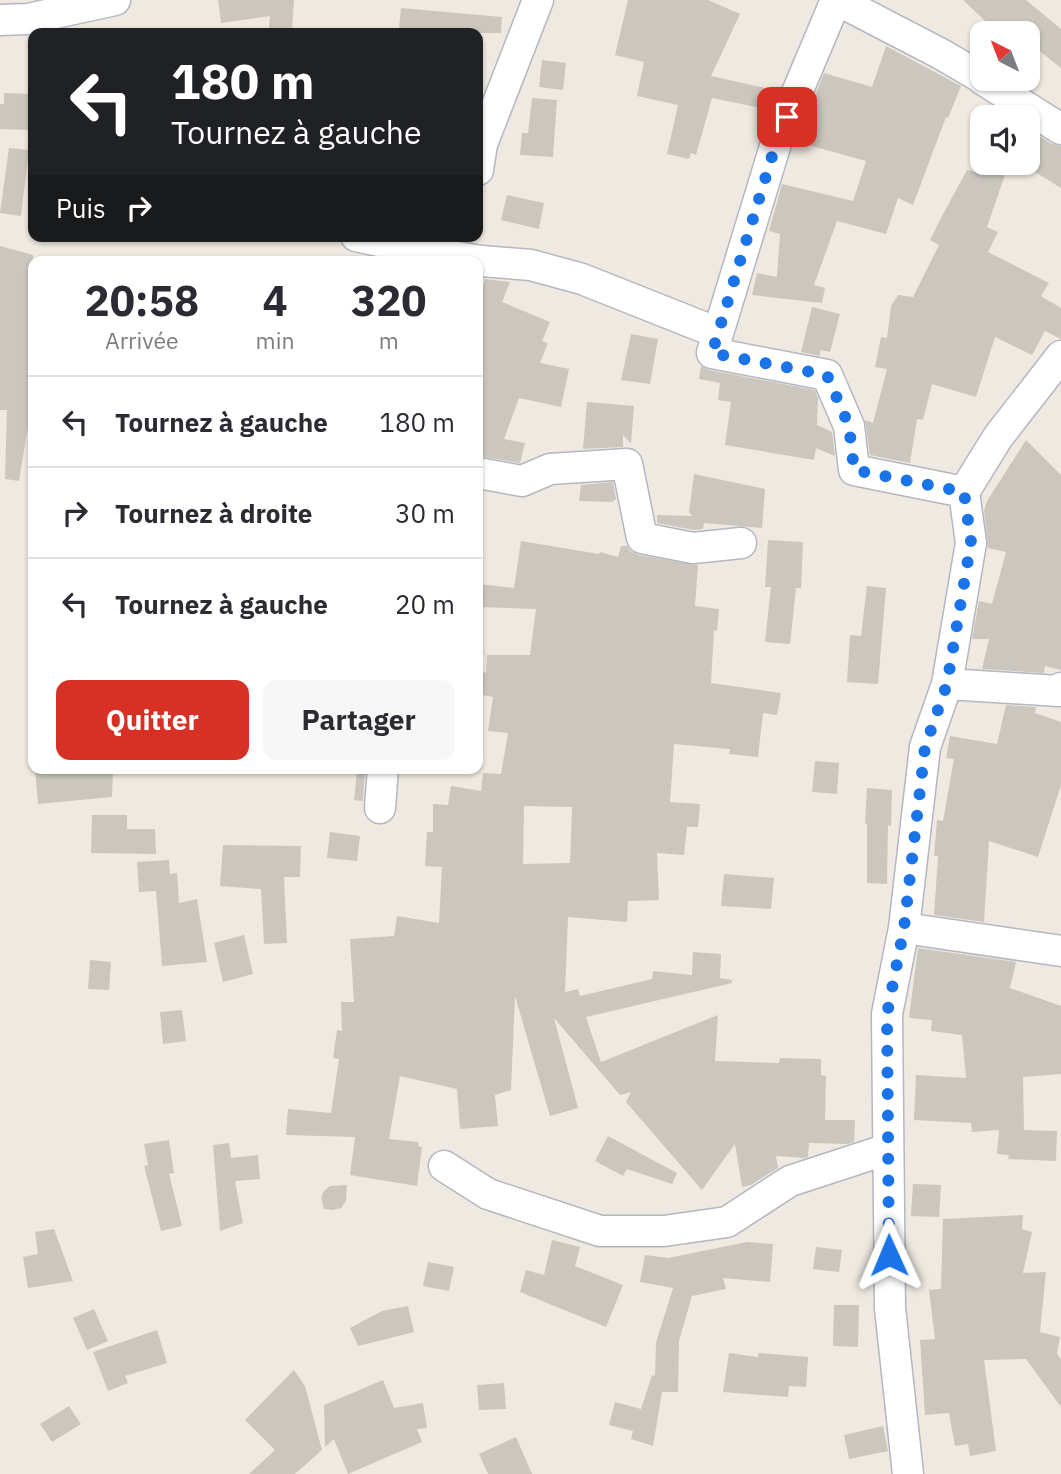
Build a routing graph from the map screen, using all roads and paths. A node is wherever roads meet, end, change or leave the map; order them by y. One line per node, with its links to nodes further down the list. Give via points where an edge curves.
1 (115, 0): 4 (street, via 28,19)
2 (538, 0): 8 (street)
3 (836, 0): 5 (street); 13 (street, via 777,140)
4 (0, 20)
5 (970, 72)
6 (1001, 91): 7 (street)
7 (1061, 129)
8 (483, 141)
9 (378, 242): 11 (street)
10 (464, 247): 12 (street); 13 (street, via 582,279)
11 (428, 256)
12 (435, 256)
13 (718, 333): 16 (street, via 712,353 827,375 849,426 854,470)
14 (1061, 356): 16 (street, via 998,437)
15 (483, 474): 17 (street, via 522,481 550,469 627,464 642,538 693,548)
16 (964, 492): 18 (street, via 971,542)
17 (741, 544)
18 (947, 684): 19 (street); 22 (street, via 925,747)
19 (1060, 690)
20 (383, 774): 21 (street)
21 (380, 808)
22 (904, 928): 23 (street); 24 (street, via 887,1014)
23 (1061, 951)
24 (888, 1149): 25 (street, via 790,1181 727,1222 664,1231 600,1231 488,1194); 26 (street, via 890,1308)
25 (444, 1166)
26 (908, 1474)

